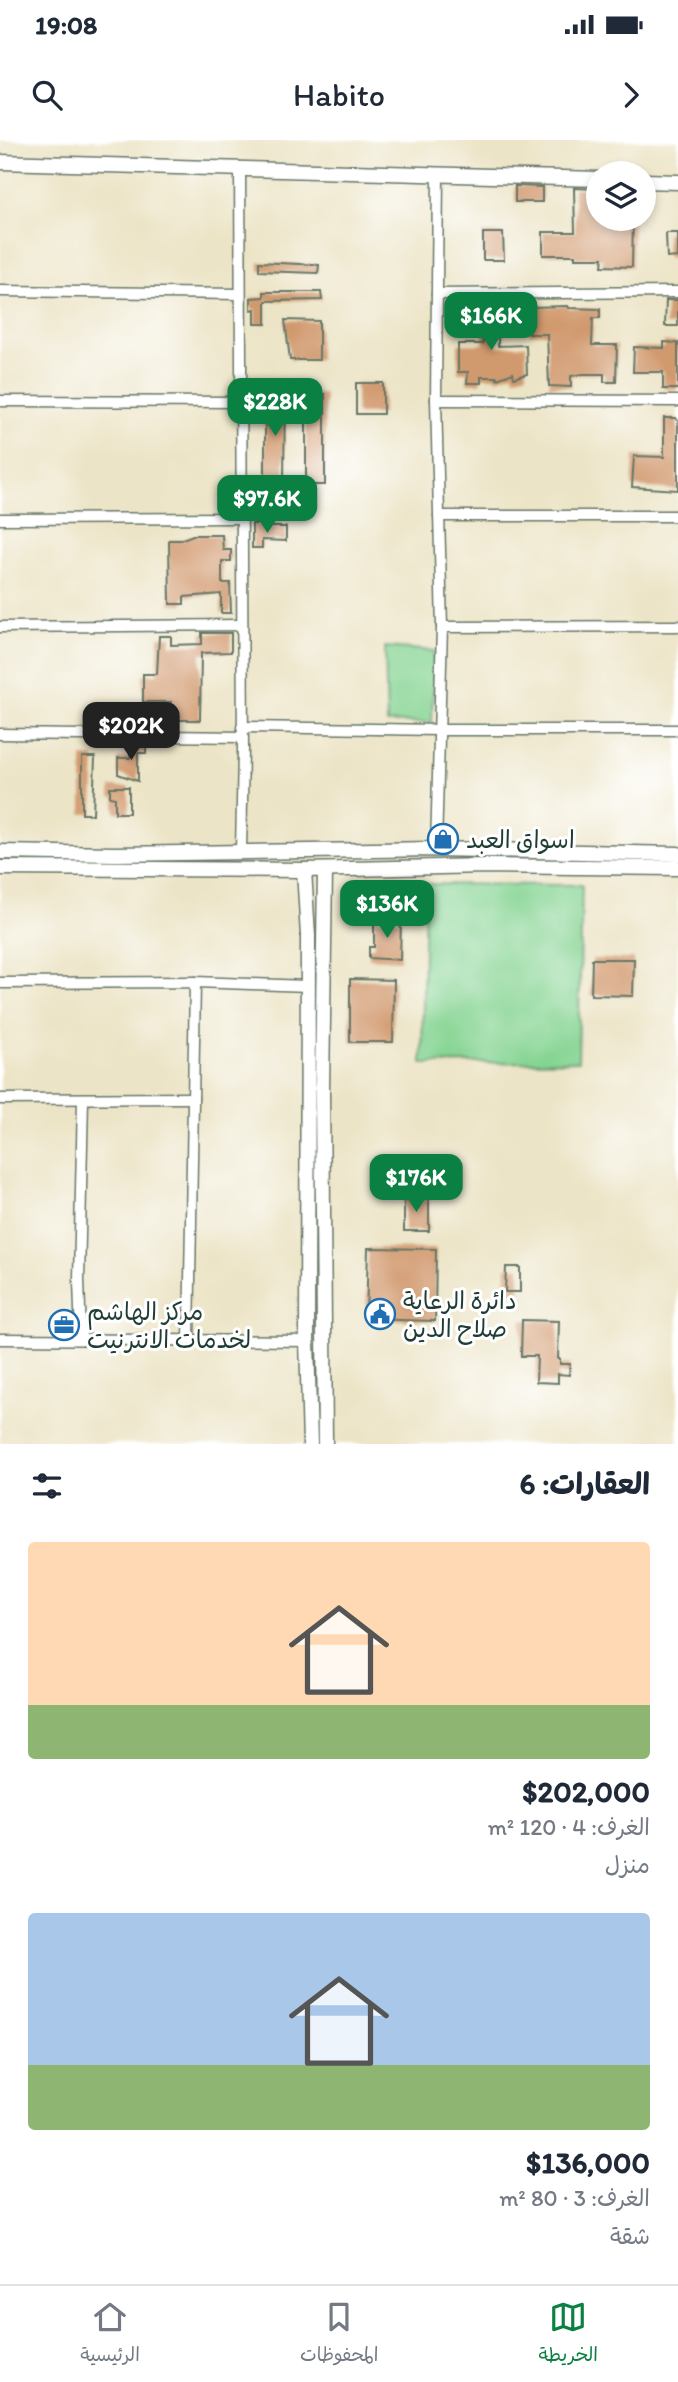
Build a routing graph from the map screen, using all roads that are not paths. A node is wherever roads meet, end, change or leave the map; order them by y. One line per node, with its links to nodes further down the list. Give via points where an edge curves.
1 (0, 162): 2 (street)
2 (240, 167): 3 (street); 9 (street)
3 (438, 174): 4 (street); 10 (street)
4 (586, 179)
5 (656, 181): 6 (street)
6 (678, 182)
7 (0, 291): 9 (street)
8 (678, 292): 10 (street)
9 (240, 294): 14 (street)
10 (437, 294): 11 (street)
11 (436, 400): 13 (street); 15 (street)
12 (0, 401): 14 (street)
13 (678, 401)
14 (240, 402): 17 (street)
15 (439, 516): 16 (street); 22 (street)
16 (678, 516)
17 (240, 518): 18 (street); 19 (street)
18 (0, 519)
19 (241, 625): 21 (street); 25 (street)
20 (678, 626): 22 (street)
21 (0, 627)
22 (442, 627): 23 (street)
23 (439, 730): 24 (street); 25 (street); 27 (street)
24 (678, 730)
25 (242, 732): 26 (street); 30 (street)
26 (0, 734)
27 (436, 849): 28 (street); 30 (street)
28 (487, 850): 31 (street); 33 (street)
29 (0, 852): 32 (street)
30 (241, 852): 32 (street)
31 (678, 854)
32 (116, 861): 34 (street); 36 (street)
33 (486, 866): 35 (street); 37 (street)
34 (0, 868)
35 (678, 869)
36 (304, 870): 37 (street); 38 (street)
37 (325, 870): 39 (street)
38 (308, 936): 39 (street); 42 (street)
39 (324, 936): 47 (street)
40 (195, 982): 41 (street); 42 (street); 43 (street)
41 (0, 983)
42 (308, 986): 46 (street)
43 (193, 1098): 45 (street); 52 (street)
44 (0, 1099): 45 (street)
45 (83, 1099): 51 (street)
46 (308, 1256): 47 (street, via 315,1262); 48 (street)
47 (323, 1256): 49 (street)
48 (308, 1281): 49 (street, via 315,1274); 53 (street)
49 (324, 1283): 55 (street)
50 (0, 1339): 51 (street)
51 (81, 1339): 52 (street)
52 (189, 1340): 53 (street)
53 (307, 1341): 54 (street)
54 (310, 1444)
55 (325, 1444)

